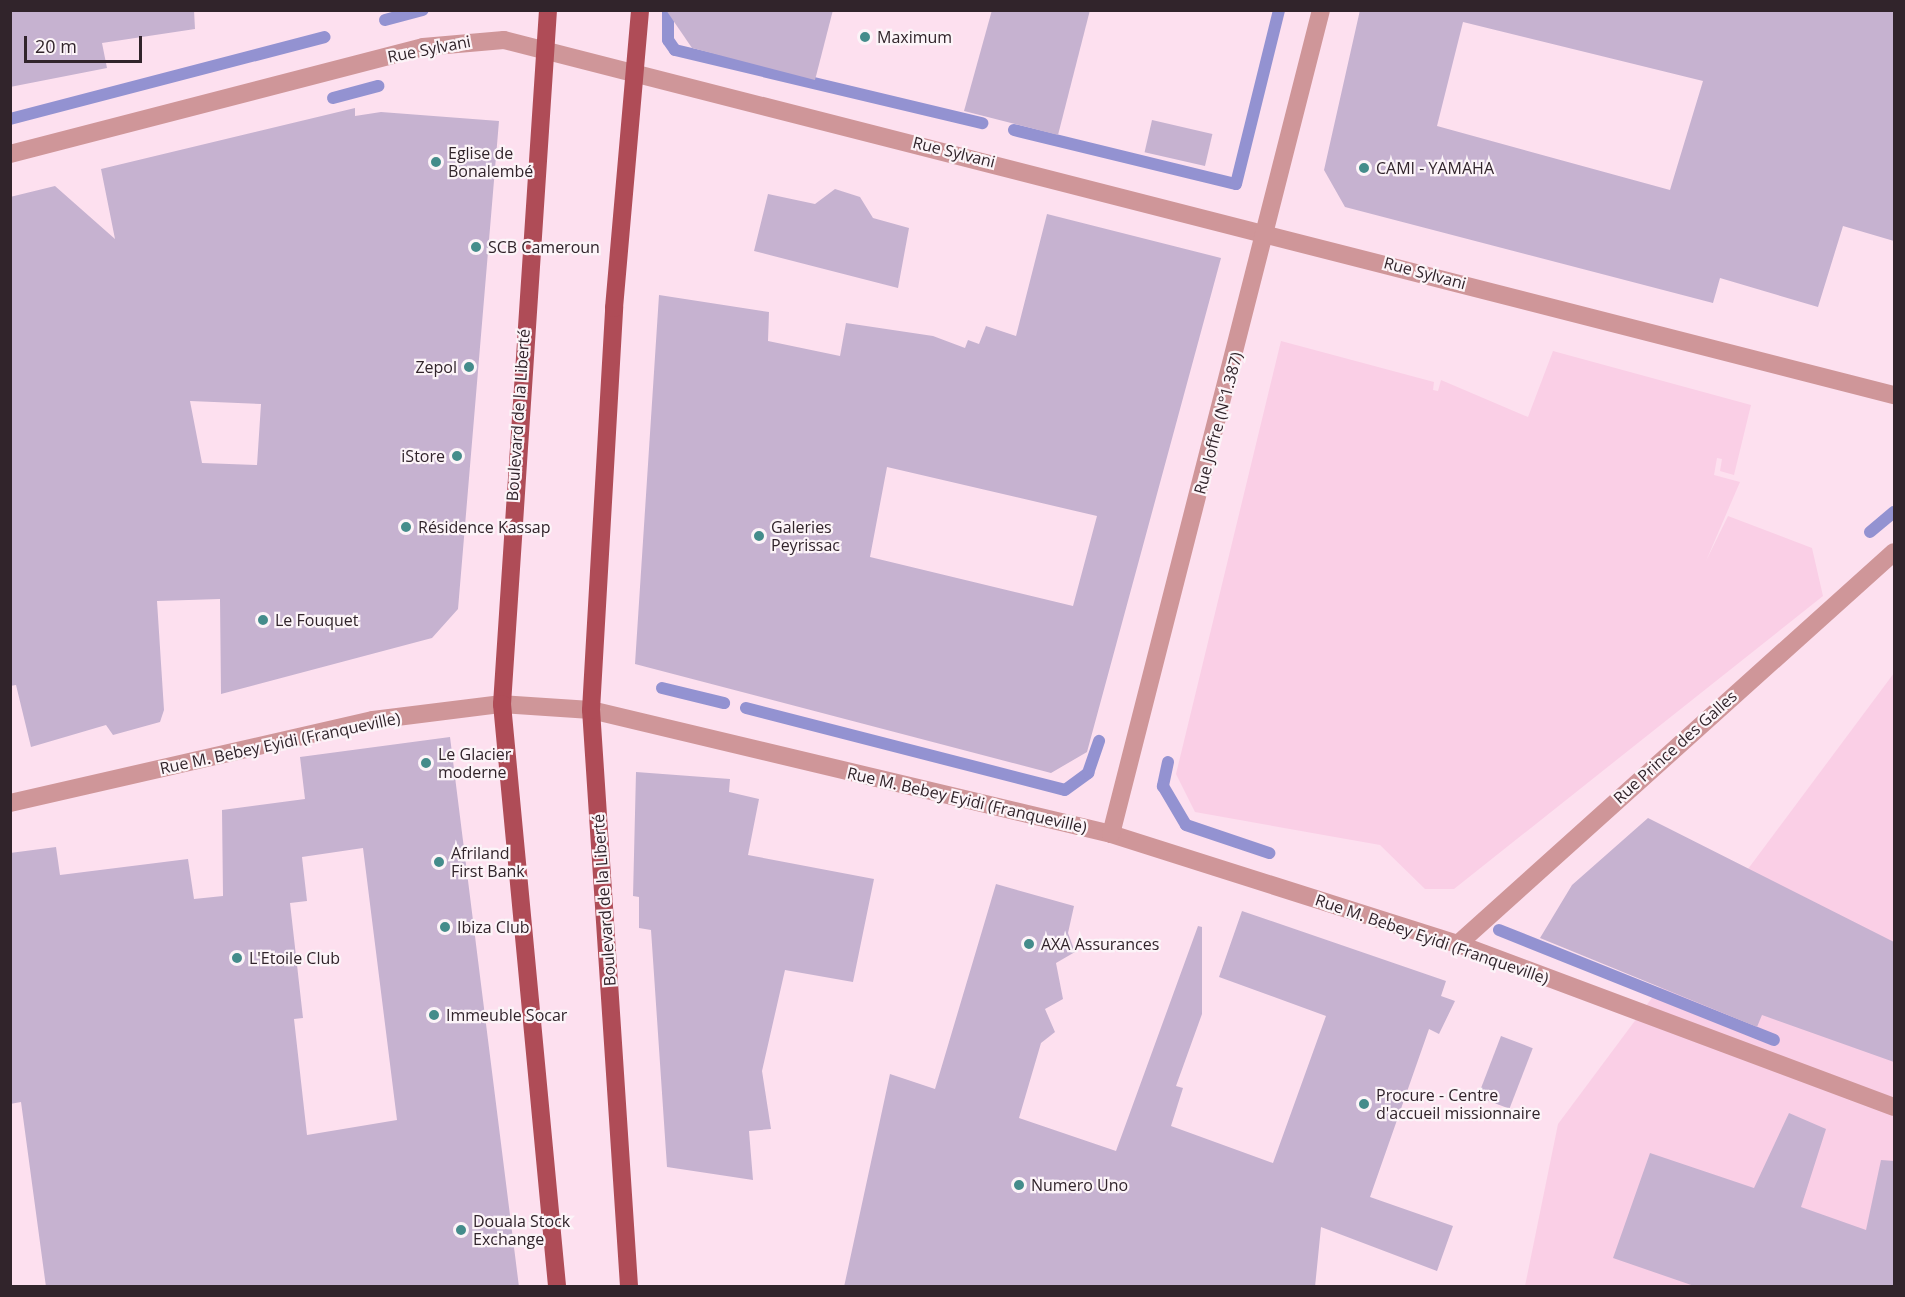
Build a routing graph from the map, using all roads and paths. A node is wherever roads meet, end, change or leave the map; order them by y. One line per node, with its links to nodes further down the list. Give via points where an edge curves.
1 (548, 10): 4 (main road, Boulevard de la Liberté)
2 (640, 10): 5 (main road, Boulevard de la Liberté)
3 (1321, 10): 7 (street, Rue Joffre (N°1.387))
4 (545, 48): 5 (street, Rue Sylvani); 6 (street, Rue Sylvani, via 472,40 423,48); 10 (main road, Boulevard de la Liberté)
5 (636, 71): 7 (street, Rue Sylvani); 11 (main road, Boulevard de la Liberté, via 615,308)
6 (10, 154)
7 (1268, 232): 8 (street, Rue Sylvani); 13 (street, Rue Joffre (N°1.387))
8 (1894, 395)
9 (1894, 552): 14 (street, Rue Prince des Galles)
10 (502, 704): 11 (street, Rue M. Bebey Eyidi (Franqueville)); 12 (street, Rue M. Bebey Eyidi (Franqueville), via 373,720); 16 (main road, Boulevard de la Liberté)
11 (591, 711): 13 (street, Rue M. Bebey Eyidi (Franqueville)); 17 (main road, Boulevard de la Liberté)
12 (10, 803)
13 (1111, 834): 14 (street, Rue M. Bebey Eyidi (Franqueville))
14 (1458, 944): 15 (street, Rue M. Bebey Eyidi (Franqueville))
15 (1894, 1107)
16 (557, 1287)
17 (629, 1287)

